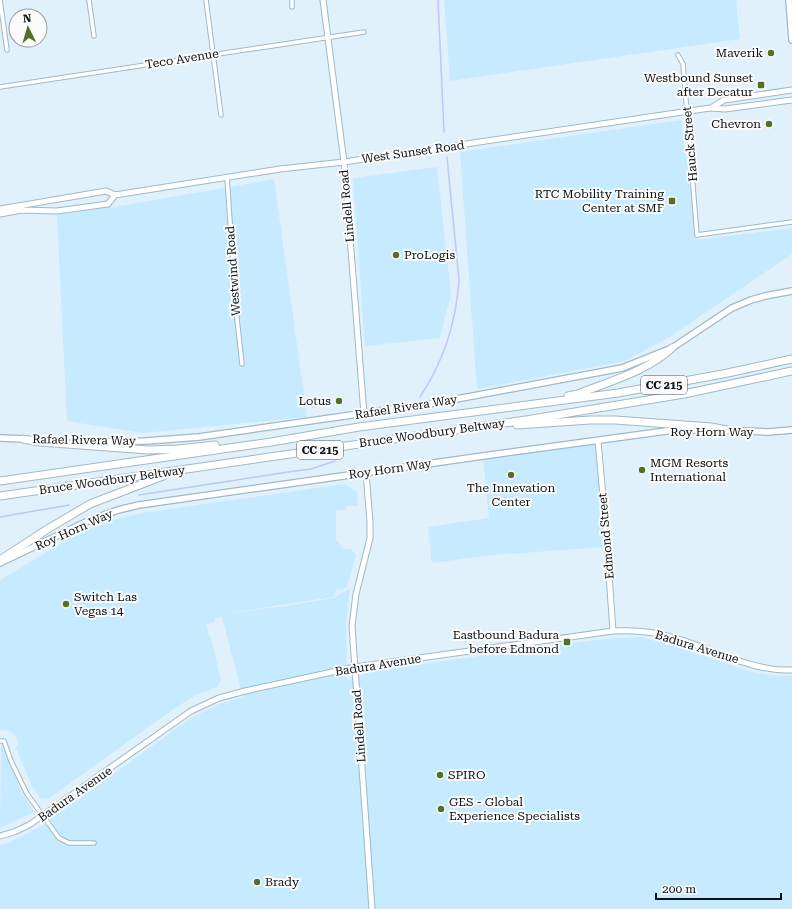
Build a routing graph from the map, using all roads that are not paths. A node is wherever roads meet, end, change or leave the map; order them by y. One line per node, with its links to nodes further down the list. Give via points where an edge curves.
1 (0, 0): 12 (street)
2 (89, 0): 9 (street)
3 (206, 0): 13 (street)
4 (292, 0): 7 (street)
5 (323, 0): 10 (main road, Lindell Road)
6 (789, 0): 11 (main road)
7 (292, 7)
8 (364, 32): 10 (street, Teco Avenue)
9 (94, 36)
10 (328, 37): 13 (street, Teco Avenue); 21 (main road, Lindell Road)
11 (792, 40)
12 (7, 50)
13 (213, 55): 15 (street, Teco Avenue); 20 (street)
14 (678, 55): 19 (street, Hauck Street, via 683,64)
15 (0, 86)
16 (792, 90): 18 (main road, West Sunset Road, via 724,100)
17 (792, 100): 18 (main road, West Sunset Road, via 725,109)
18 (710, 108): 19 (main road, West Sunset Road)
19 (687, 111): 21 (main road, West Sunset Road); 26 (street, Hauck Street, via 697,235)
20 (220, 115)
21 (344, 162): 22 (main road, West Sunset Road); 35 (main road, Lindell Road)
22 (227, 177): 23 (main road, West Sunset Road); 32 (street, Westwind Road)
23 (115, 195): 24 (main road, West Sunset Road, via 106,191); 25 (main road, West Sunset Road, via 108,204 57,211 22,210)
24 (0, 209)
25 (0, 214)
26 (792, 222)
27 (792, 287): 29 (main road)
28 (792, 291): 29 (main road, Rafael Rivera Way)
29 (774, 293): 30 (main road, Rafael Rivera Way, via 732,308)
30 (672, 348): 34 (highway, via 636,371 578,394); 35 (main road, Rafael Rivera Way, via 622,368 464,399)
31 (792, 359): 34 (highway, Bruce Woodbury Beltway / CC 215, via 618,393)
32 (242, 364)
33 (792, 371): 36 (highway, Bruce Woodbury Beltway / CC 215, via 684,394)
34 (535, 404): 44 (highway, Bruce Woodbury Beltway / CC 215, via 359,427)
35 (364, 414): 42 (main road, Rafael Rivera Way, via 199,437 146,441)
36 (467, 428): 37 (highway, via 615,420); 45 (highway, Bruce Woodbury Beltway / CC 215)
37 (728, 430): 39 (main road, Roy Horn Way); 43 (main road, Roy Horn Way, via 687,430)
38 (792, 430): 39 (main road, Roy Horn Way)
39 (779, 432): 40 (main road)
40 (792, 433)
41 (0, 438): 42 (main road, Rafael Rivera Way)
42 (23, 439): 44 (highway, via 148,450 252,441)
43 (598, 441): 46 (main road, Roy Horn Way); 50 (main road, Edmond Street)
44 (271, 442): 47 (highway, Bruce Woodbury Beltway / CC 215)
45 (173, 472): 48 (highway, Bruce Woodbury Beltway / CC 215); 49 (highway, via 90,504)
46 (366, 473): 49 (main road, Roy Horn Way, via 118,510); 51 (main road, Lindell Road, via 370,538 356,594 352,626)
47 (0, 481)
48 (0, 496)
49 (0, 561)
50 (613, 631): 51 (main road, Badura Avenue); 52 (main road, Badura Avenue, via 646,631 662,634 750,663)
51 (355, 667): 54 (main road, Badura Avenue, via 245,691 205,704 191,711); 57 (main road, Lindell Road)
52 (792, 670)
53 (2, 741): 54 (street, via 27,794)
54 (43, 816): 55 (main road, Badura Avenue, via 14,832); 56 (street, via 62,841 69,844)
55 (0, 836)
56 (94, 843)
57 (372, 909)

